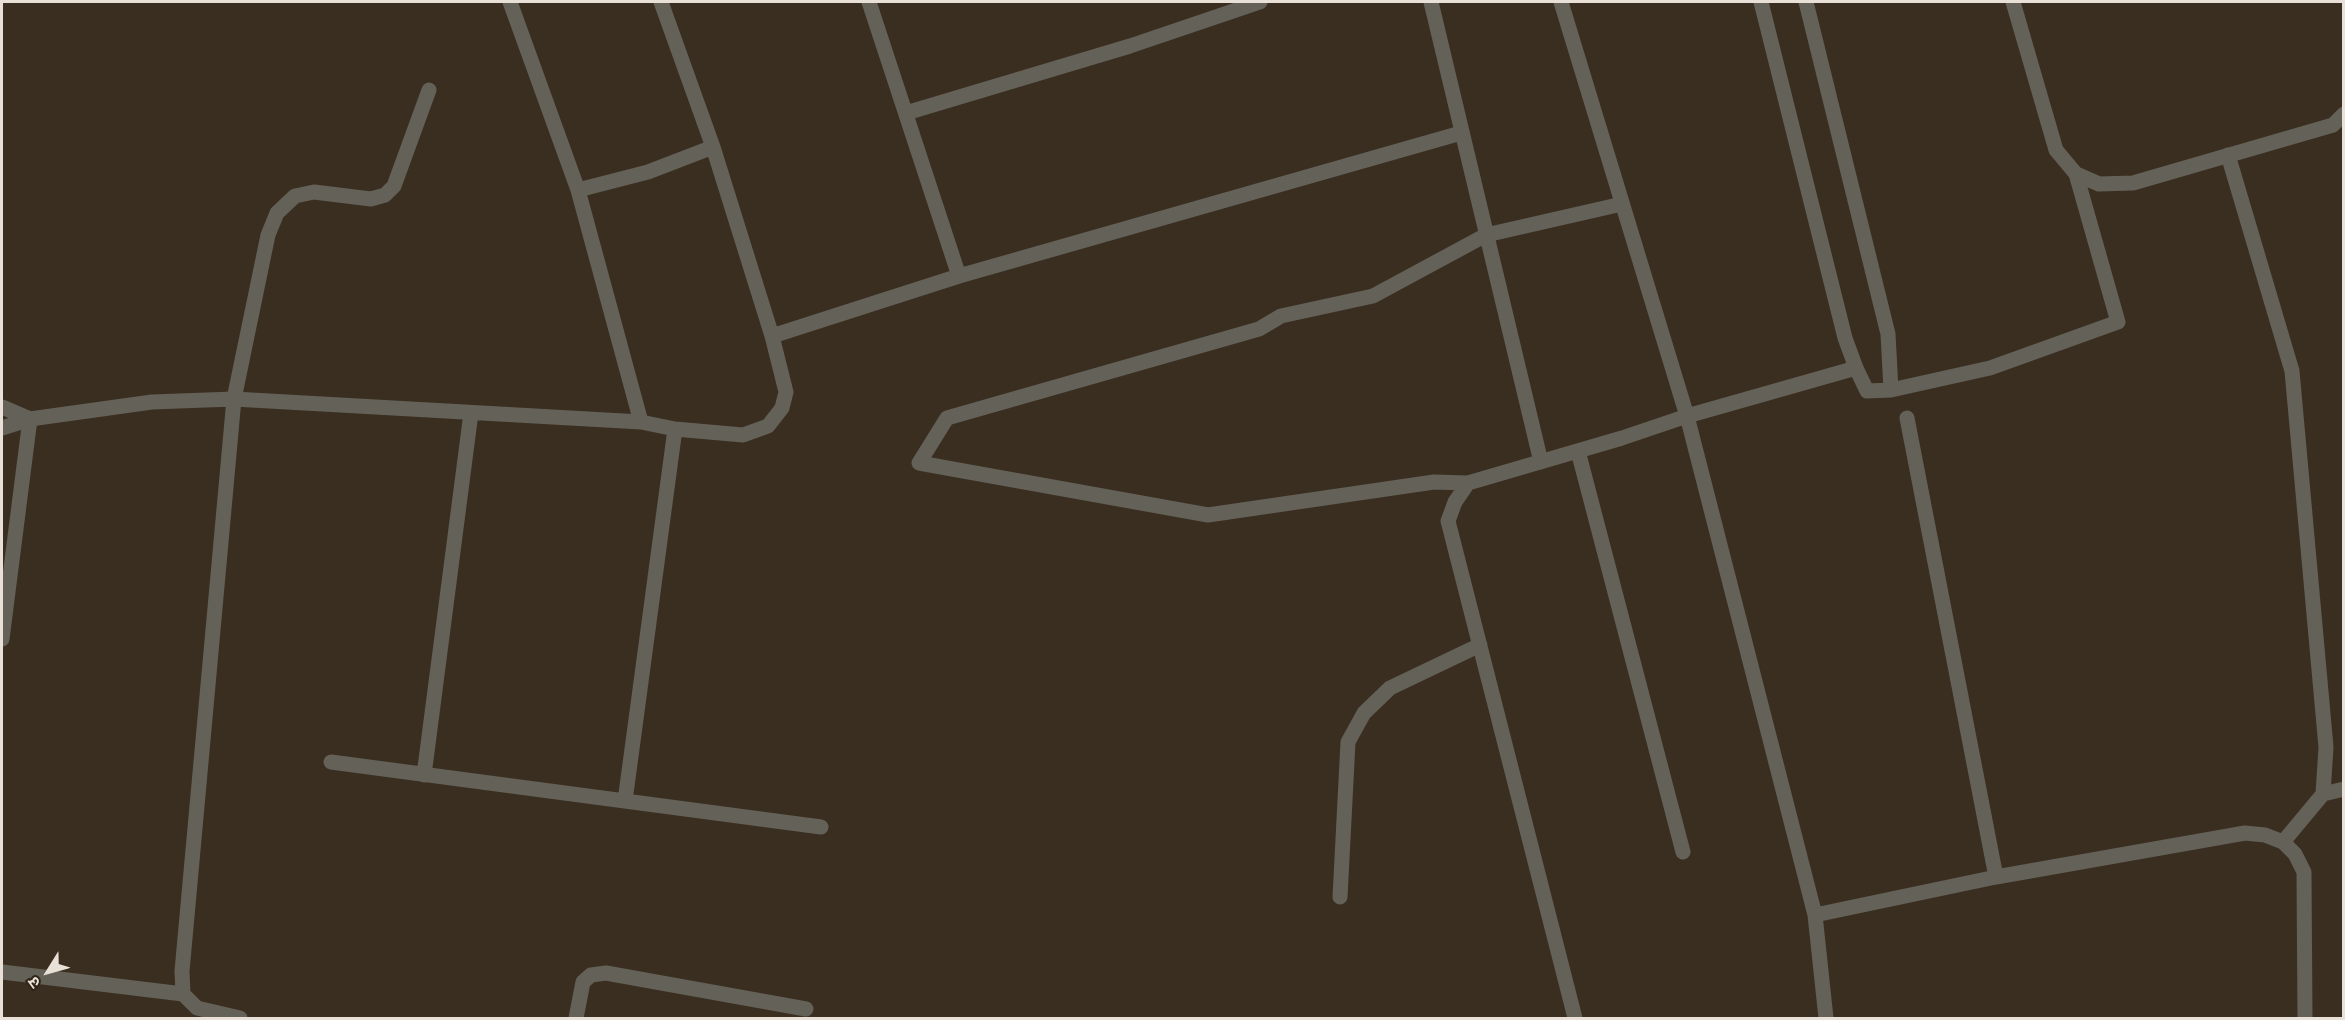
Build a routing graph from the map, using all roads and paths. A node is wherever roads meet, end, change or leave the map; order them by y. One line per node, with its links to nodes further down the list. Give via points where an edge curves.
1 (510, 2): 17 (street)
2 (661, 2): 14 (street)
3 (869, 2): 11 (street)
4 (1260, 2): 11 (street, via 1130,46)
5 (1431, 2): 13 (street)
6 (1561, 2): 18 (street)
7 (1761, 2): 22 (street, via 1842,327)
8 (1806, 2): 23 (street, via 1888,334)
9 (2013, 2): 16 (street, via 2056,150)
10 (429, 90): 24 (street, via 394,186 385,195 371,200 314,192 295,196 277,213 268,235)
11 (906, 113): 20 (street)
12 (2343, 114): 15 (street, via 2333,125)
13 (1461, 133): 19 (street); 20 (street)
14 (712, 147): 17 (street, via 648,172); 21 (street)
15 (2228, 155): 16 (street, via 2133,183 2099,184); 41 (street, via 2292,371 2326,747)
16 (2076, 174): 23 (street, via 2118,322 1990,369)
17 (578, 190): 30 (street)
18 (1622, 204): 19 (street); 27 (street)
19 (1486, 235): 34 (street); 35 (street, via 1373,296 1281,316 1259,329 947,418 919,463 1208,515 1434,482)
20 (960, 276): 21 (street)
21 (772, 336): 32 (street, via 786,392 782,408 768,426 743,435)
22 (1856, 368): 23 (street, via 1867,391); 27 (street)
23 (1891, 390)
24 (234, 399): 26 (street); 29 (street, via 152,402); 50 (street)
25 (2, 407): 29 (street)
26 (471, 413): 30 (street); 39 (street)
27 (1687, 417): 33 (street); 48 (street)
28 (1907, 418): 46 (street)
29 (30, 419): 31 (street); 36 (street)
30 (641, 422): 32 (street)
31 (2, 428)
32 (675, 429): 42 (street)
33 (1578, 451): 34 (street); 45 (street)
34 (1541, 462): 35 (street)
35 (1468, 483): 37 (street, via 1448,521)
36 (2, 639)
37 (1480, 645): 47 (street, via 1389,688 1364,713 1347,742); 54 (street)
38 (331, 762): 39 (street)
39 (424, 775): 42 (street)
40 (2343, 789): 41 (street)
41 (2323, 794): 44 (street)
42 (625, 801): 43 (street)
43 (821, 826)
44 (2283, 842): 46 (street, via 2245,833); 56 (street, via 2304,872)
45 (1683, 852)
46 (1996, 878): 48 (street)
47 (1340, 897)
48 (1815, 915): 55 (street)
49 (2, 972): 50 (street)
50 (183, 994): 52 (street, via 197,1008)
51 (806, 1009): 53 (street, via 606,973 591,975 583,982)
52 (240, 1018)
53 (576, 1018)
54 (1575, 1018)
55 (1826, 1018)
56 (2305, 1018)

